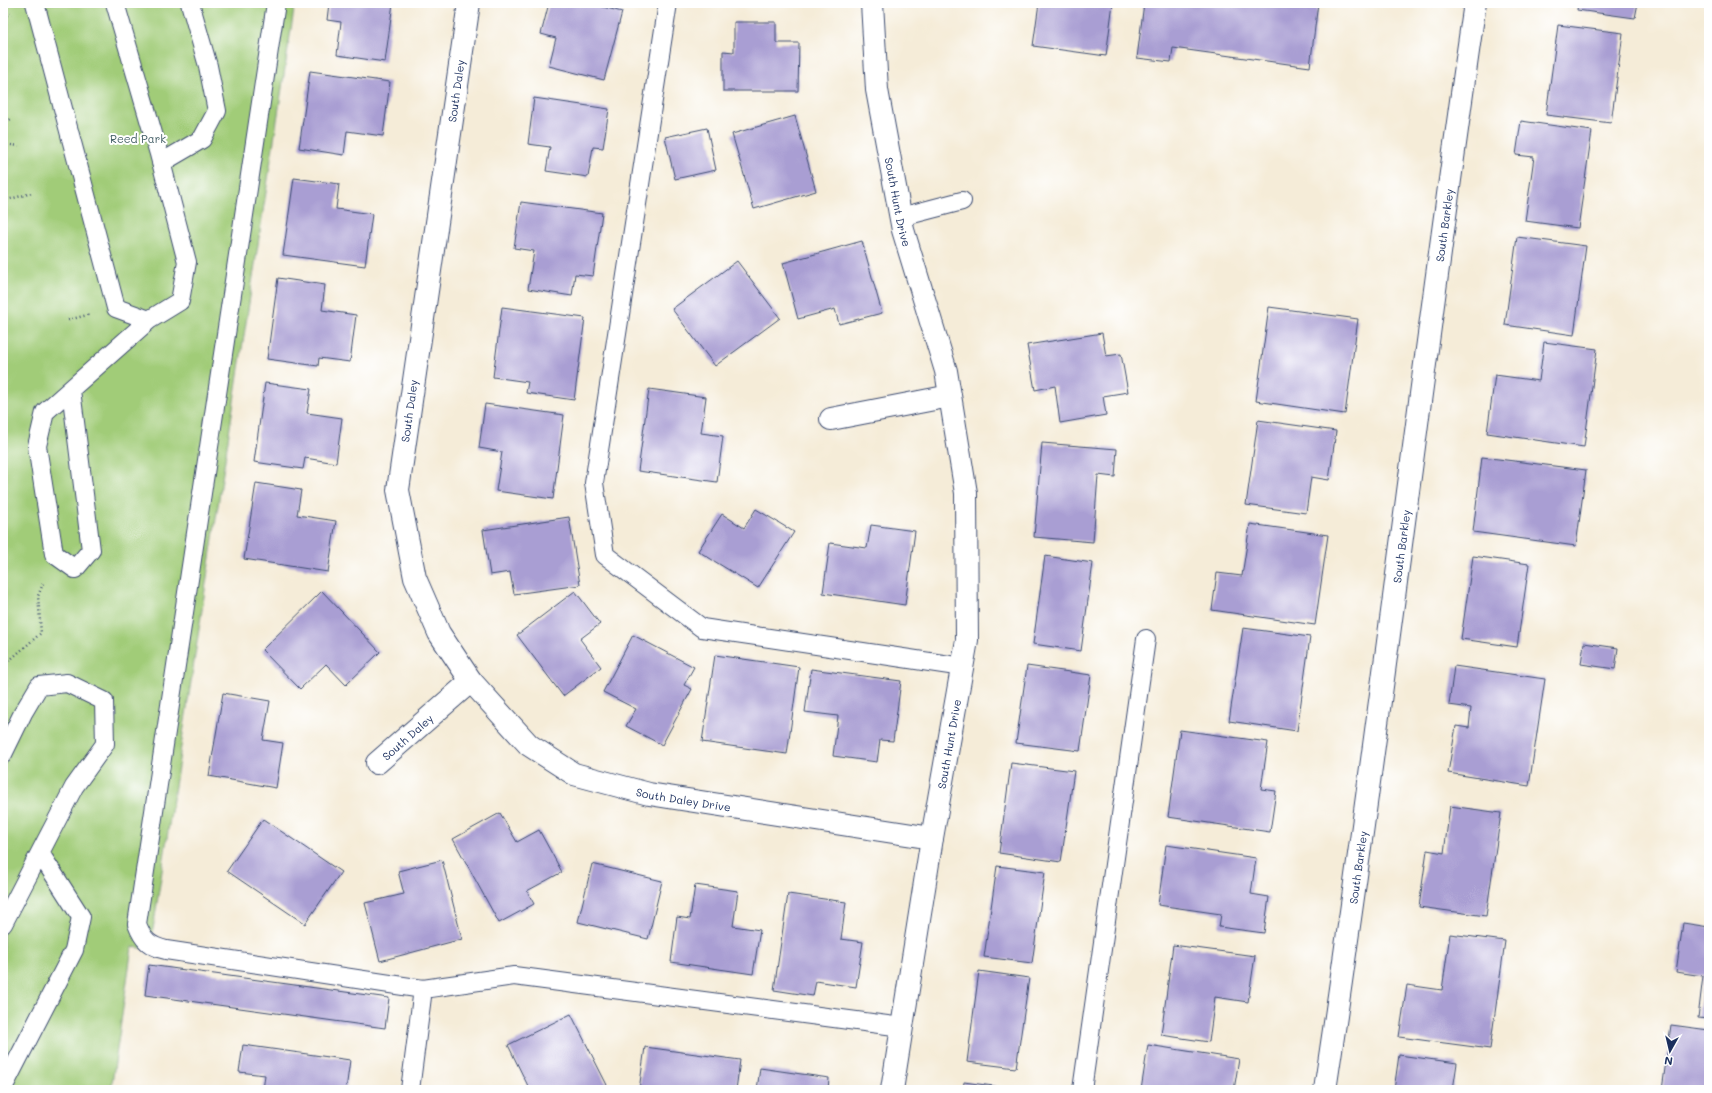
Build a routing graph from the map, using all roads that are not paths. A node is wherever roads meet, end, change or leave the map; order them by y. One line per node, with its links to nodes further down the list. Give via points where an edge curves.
1 (35, 3): 12 (lane, via 116,308)
2 (115, 3): 9 (lane)
3 (190, 3): 9 (lane, via 208,66 217,110 202,139)
4 (276, 3): 24 (lane, via 137,924 142,937 160,949)
5 (468, 3): 18 (street, South Daley, via 398,490 415,578 439,633)
6 (668, 3): 17 (lane, via 594,483 605,555 702,628)
7 (872, 3): 11 (street, South Hunt Drive, via 877,90)
8 (1475, 3): 30 (street, South Barkley, via 1347,948)
9 (161, 163): 12 (lane, via 187,262 180,301)
10 (962, 201): 11 (lane)
11 (901, 217): 14 (street, South Hunt Drive, via 946,371)
12 (149, 320): 13 (lane)
13 (71, 390): 13 (lane, via 45,412 37,446 54,554 75,569 91,550)
14 (950, 396): 15 (street); 17 (street, South Hunt Drive, via 966,493 967,640)
15 (831, 419)
16 (1146, 639): 29 (lane)
17 (963, 667): 21 (street, South Hunt Drive)
18 (471, 681): 20 (street, South Daley); 21 (street, South Daley Drive, via 529,745 574,774 649,794)
19 (3, 754): 22 (lane, via 39,686 67,683 104,701 105,744 74,787)
20 (376, 763)
21 (932, 838): 25 (street, South Hunt Drive)
22 (40, 853): 23 (lane); 26 (lane, via 81,917 74,950)
23 (3, 924)
24 (423, 989): 25 (lane, via 514,976); 27 (lane)
25 (902, 1027): 28 (street, South Hunt Drive)
26 (3, 1088)
27 (410, 1090)
28 (892, 1090)
29 (1082, 1090)
30 (1325, 1090)

